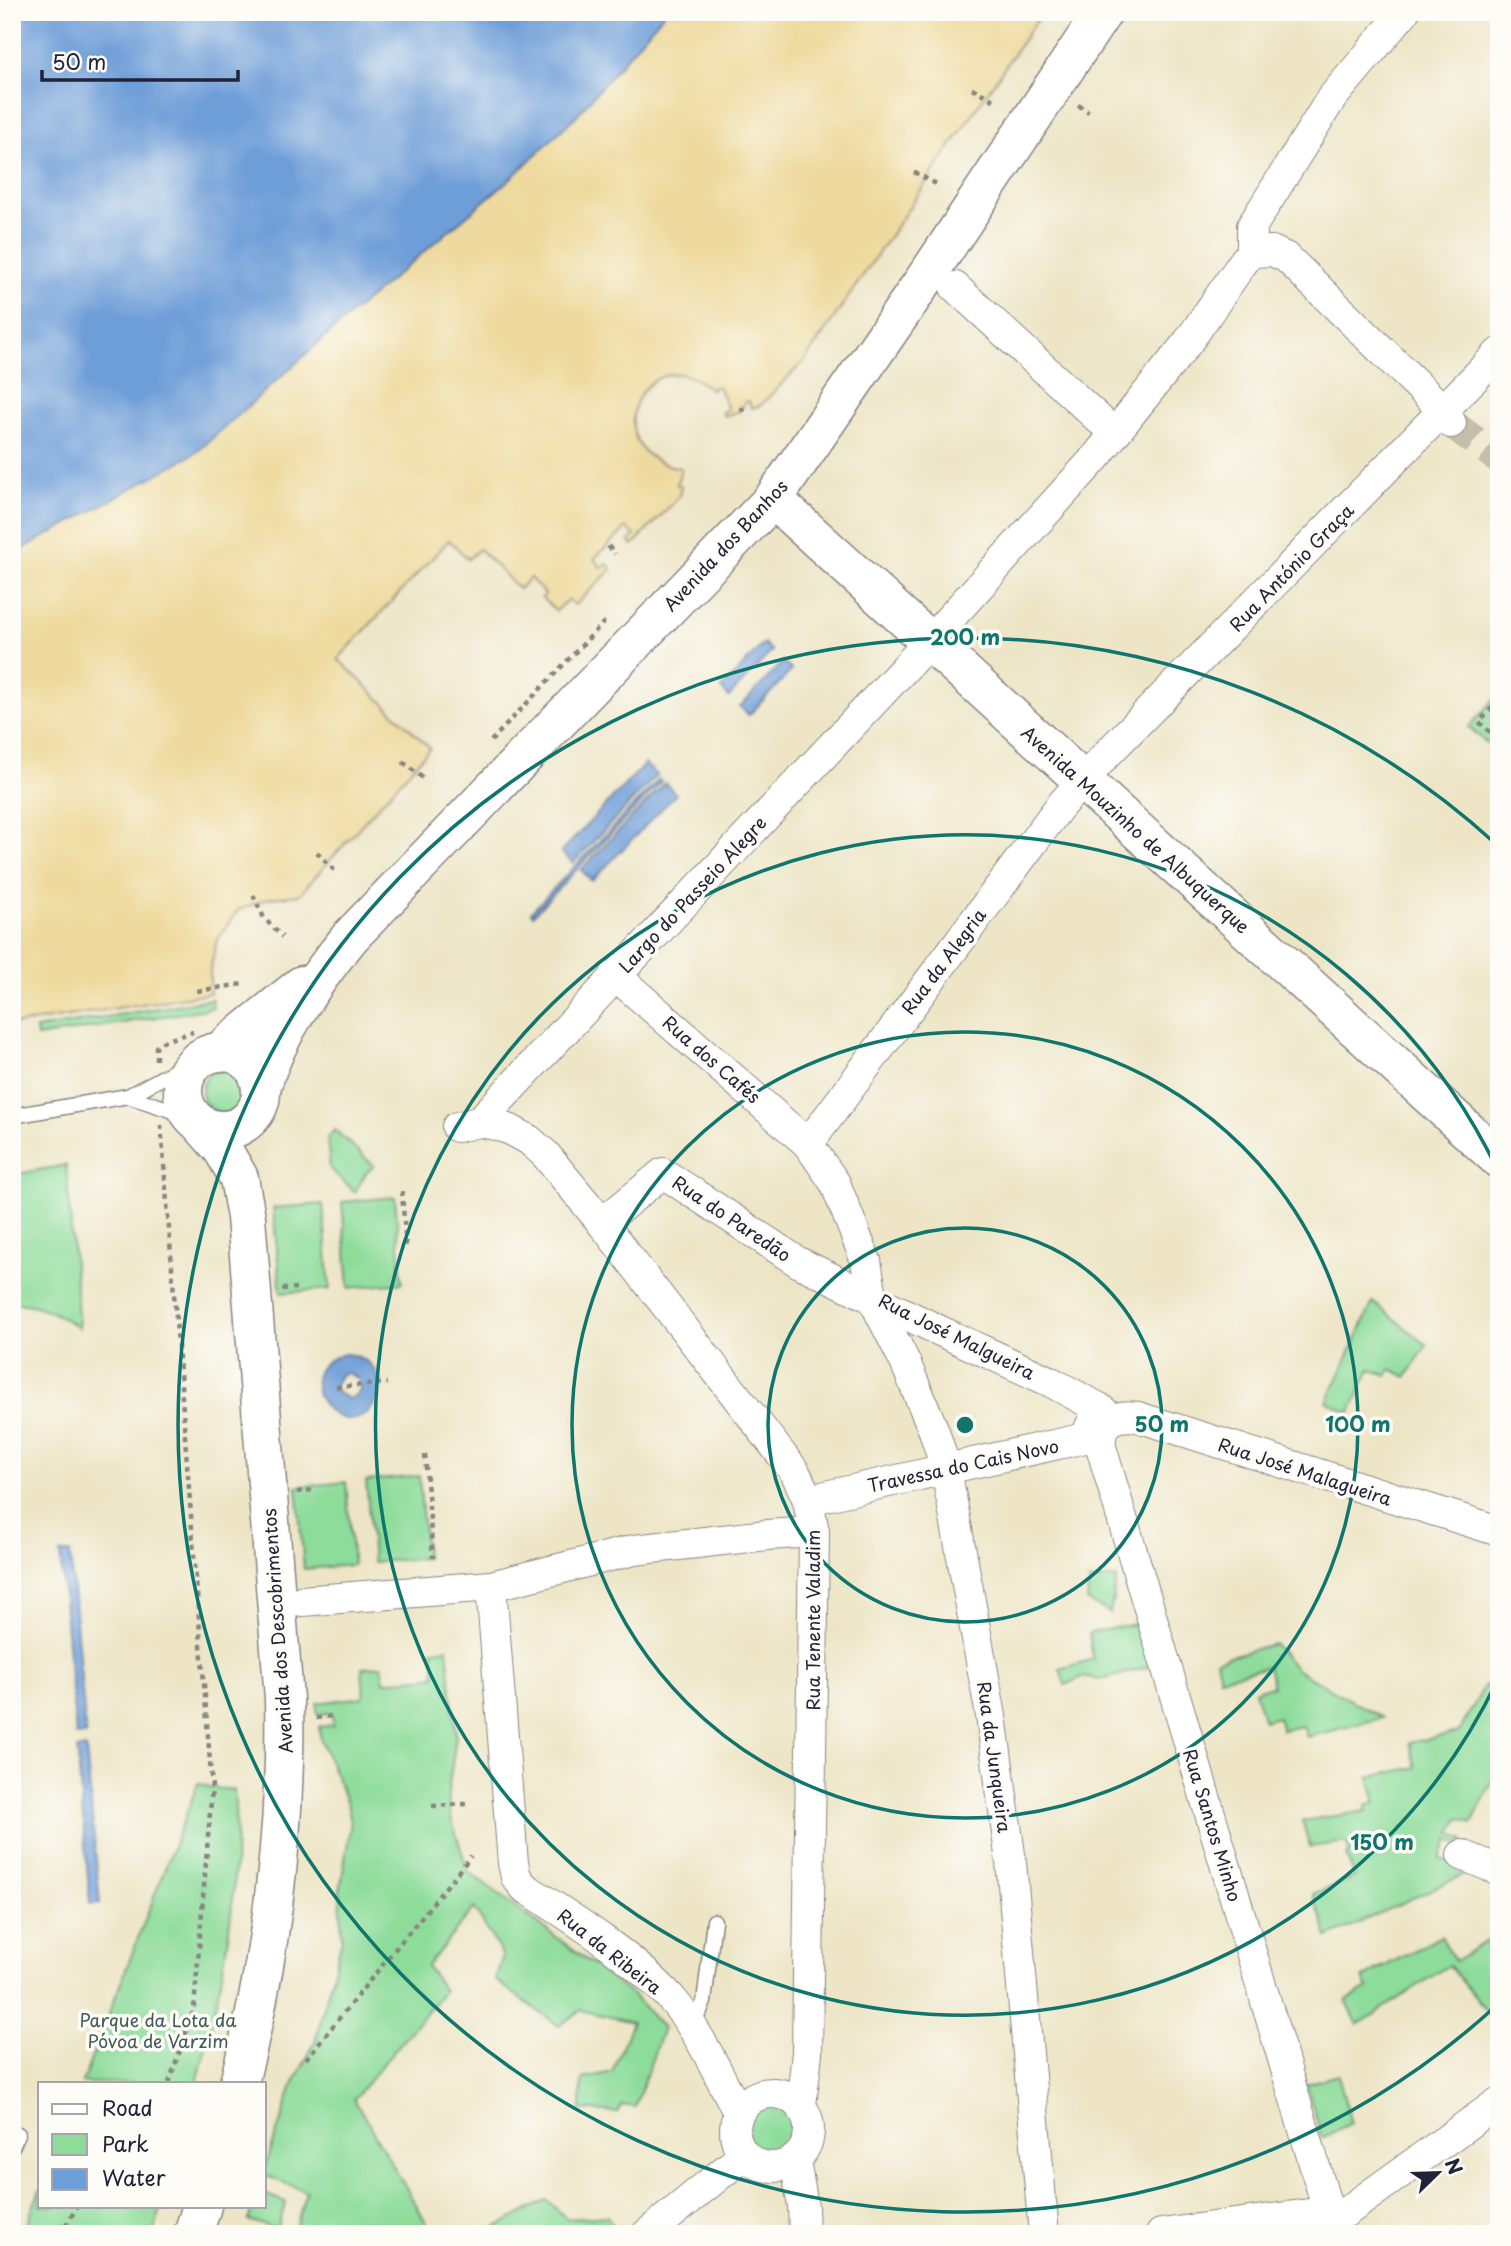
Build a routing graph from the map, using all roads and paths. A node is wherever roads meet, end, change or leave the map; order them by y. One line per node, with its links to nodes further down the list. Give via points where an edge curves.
1 (1103, 12): 16 (main road, Avenida dos Banhos)
2 (1404, 12): 9 (street, via 1331,99 1252,226)
3 (972, 88): 4 (path)
4 (997, 102)
5 (1077, 105): 6 (path)
6 (1089, 112)
7 (914, 172): 8 (path)
8 (940, 186)
9 (1252, 252): 14 (street, via 1272,251 1287,258); 19 (street, Largo do Passeio Alegre, via 1188,342 1096,457)
10 (955, 287): 15 (street)
11 (1499, 353): 14 (street, Rua António Graça)
12 (741, 407): 13 (path)
13 (744, 417)
14 (1447, 417): 24 (street, Rua António Graça)
15 (1101, 421)
16 (773, 499): 19 (main road, Avenida Mouzinho de Albuquerque); 29 (main road, Avenida dos Banhos)
17 (608, 546): 18 (path)
18 (615, 554)
19 (917, 655): 24 (main road, Avenida Mouzinho de Albuquerque); 30 (street, Largo do Passeio Alegre)
20 (1499, 700): 21 (path, via 1479,722)
21 (1499, 740)
22 (403, 762): 23 (path)
23 (424, 779)
24 (1082, 780): 39 (street, Rua da Alegria); 40 (main road, Avenida Mouzinho de Albuquerque)
25 (317, 852): 26 (path)
26 (337, 873)
27 (253, 895): 28 (path, via 264,918)
28 (282, 937)
29 (333, 959): 33 (main road, Avenida dos Banhos); 35 (main road, Avenida dos Banhos, via 280,1040)
30 (615, 975): 37 (street, Largo do Passeio Alegre, via 582,1014); 39 (street, Rua dos Cafés)
31 (243, 984): 32 (path)
32 (197, 991)
33 (213, 1053): 34 (lane); 35 (main road, via 231,1053 252,1066 258,1076); 38 (main road, Avenida dos Banhos, via 196,1061 183,1082)
34 (128, 1096): 36 (lane); 38 (lane)
35 (259, 1098): 38 (main road, via 244,1124 234,1129); 42 (main road, Avenida dos Descobrimentos)
36 (12, 1116)
37 (468, 1125): 43 (street, Rua Tenente Valadim, via 511,1130 529,1140)
38 (185, 1127): 42 (main road, Avenida dos Descobrimentos, via 223,1150 239,1178); 63 (path)
39 (808, 1144): 47 (street, Rua José Malgueira, via 835,1184 866,1261)
40 (1499, 1159)
41 (402, 1191): 44 (path)
42 (246, 1217): 74 (main road, Avenida dos Descobrimentos, via 285,1699 286,1766 267,1950)
43 (602, 1223): 47 (street, Rua do Paredão, via 663,1173 798,1262); 55 (street, Rua Tenente Valadim, via 795,1472)
44 (406, 1249)
45 (296, 1288): 46 (path)
46 (280, 1289)
47 (872, 1297): 50 (street, Rua José Malgueira); 52 (street, Rua da Junqueira, via 905,1362)
48 (387, 1383): 49 (path)
49 (336, 1387)
50 (1106, 1413): 52 (street, Travessa do Cais Novo, via 1085,1438); 56 (street, Rua José Malagueira, via 1138,1417); 82 (street, Rua Santos Minho, via 1101,1447)
51 (425, 1455): 58 (path)
52 (946, 1469): 55 (street, Travessa do Cais Novo); 87 (street, Rua da Junqueira, via 991,1716 1011,1862)
53 (313, 1490): 54 (path)
54 (298, 1492)
55 (808, 1500): 57 (street, Rua Tenente Valadim)
56 (1499, 1531)
57 (814, 1532): 59 (street, via 634,1550); 76 (street, Rua Tenente Valadim, via 807,2053)
58 (433, 1558)
59 (491, 1586): 60 (street); 71 (street, Rua da Ribeira, via 516,1877 624,1957 669,1997)
60 (302, 1601)
61 (332, 1716): 62 (path)
62 (317, 1718)
63 (211, 1772): 64 (path); 73 (path, via 194,2009)
64 (202, 1773)
65 (468, 1804): 66 (path)
66 (432, 1806)
67 (1462, 1855): 69 (street)
68 (471, 1856): 72 (path)
69 (1499, 1870)
70 (714, 1921): 71 (lane, via 704,2002)
71 (688, 2022): 77 (street, Rua da Ribeira)
72 (306, 2059)
73 (169, 2082)
74 (239, 2082)
75 (1499, 2102): 82 (street)
76 (801, 2105): 77 (street, via 780,2092 768,2092 756,2095); 79 (street, via 809,2134)
77 (738, 2112): 78 (street, via 735,2139)
78 (744, 2155): 79 (street, via 769,2167); 86 (street)
79 (795, 2160): 83 (street)
80 (77, 2208): 84 (path)
81 (201, 2208): 85 (main road)
82 (1332, 2225): 88 (street, via 1315,2213)
83 (805, 2232)
84 (60, 2234)
85 (193, 2234)
86 (647, 2234)
87 (1044, 2234)
88 (1161, 2234)

